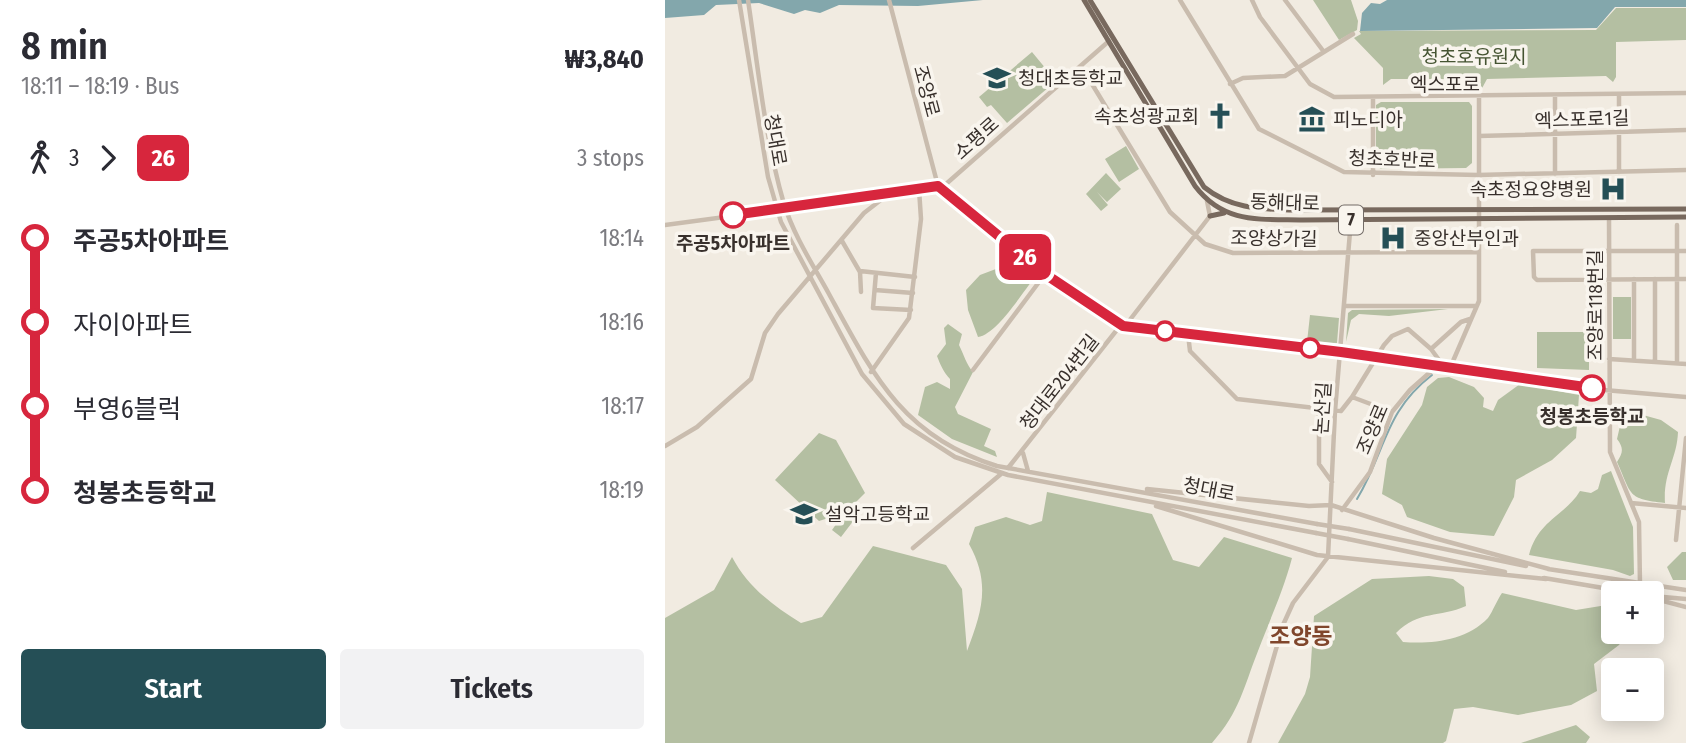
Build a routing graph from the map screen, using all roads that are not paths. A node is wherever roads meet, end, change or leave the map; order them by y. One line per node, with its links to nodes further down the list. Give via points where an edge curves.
1 (739, 0): 34 (street, 청대로)
2 (748, 0): 33 (street, 청대로)
3 (889, 0): 29 (street, 조양로)
4 (1084, 0): 10 (main road, 동해대로 / 7)
5 (1090, 0): 10 (main road, 동해대로 / 7)
6 (1180, 0): 14 (street, 청초호반로)
7 (1252, 0): 13 (street, 엑스포로)
8 (1286, 0): 11 (street)
9 (1353, 34): 11 (street)
10 (1111, 40): 12 (street, 소평로); 32 (main road, 동해대로 / 7); 36 (main road, 동해대로 / 7, via 1204,187 1226,202 1280,210)
11 (1324, 52): 13 (street)
12 (1080, 66): 29 (street, 소평로, via 954,179); 45 (street, 조양상가길, via 1166,205)
13 (1298, 68): 14 (street, via 1279,78 1243,78); 18 (street, 엑스포로, via 1326,95)
14 (1230, 85): 27 (street, 청초호반로, via 1265,134 1335,169)
15 (1686, 93): 16 (street, 엑스포로)
16 (1619, 95): 17 (street, 엑스포로); 21 (street)
17 (1555, 96): 19 (street, 엑스포로); 22 (street)
18 (1373, 98): 19 (street, 엑스포로); 27 (street)
19 (1479, 98): 23 (street)
20 (1686, 130): 21 (street, 엑스포로1길)
21 (1619, 132): 22 (street, 엑스포로1길); 25 (street)
22 (1555, 134): 23 (street, 엑스포로1길); 26 (street)
23 (1479, 136): 28 (street)
24 (1686, 170): 25 (street, 청초호반로)
25 (1619, 172): 26 (street, 청초호반로)
26 (1555, 174): 28 (street, 청초호반로)
27 (1373, 175): 28 (street, 청초호반로)
28 (1478, 175): 36 (street)
29 (938, 186): 30 (street, 소평로); 55 (street)
30 (919, 189): 31 (street, 소평로); 57 (street)
31 (888, 195): 33 (street, 소평로); 46 (street, via 865,213)
32 (1207, 201): 37 (main road, 동해대로 / 7); 38 (street)
33 (786, 208): 34 (street, 소평로); 52 (street, 청대로)
34 (777, 209): 43 (street, 소평로); 56 (street, 청대로)
35 (1686, 209): 36 (main road, 동해대로 / 7)
36 (1478, 210): 41 (street)
37 (1229, 213): 38 (main road); 42 (main road, 동해대로 / 7, via 1259,219)
38 (1210, 216): 45 (street, 청대로204번길)
39 (1609, 218): 40 (main road, 동해대로 / 7); 41 (main road, 동해대로 / 7); 48 (street, 조양로118번길)
40 (1686, 218)
41 (1478, 219): 42 (main road, 동해대로 / 7); 47 (street)
42 (1351, 220): 51 (street, 논산길)
43 (665, 225)
44 (1677, 225): 49 (street)
45 (1195, 236): 51 (street, 조양상가길, via 1226,252); 70 (street, 청대로204번길)
46 (842, 241): 52 (street); 53 (street)
47 (1479, 251): 51 (street, 조양상가길); 67 (street)
48 (1609, 251): 49 (street); 58 (street, 조양로118번길); 58 (street, via 1533,251 1535,279)
49 (1677, 251): 50 (street); 61 (street)
50 (1686, 251)
51 (1349, 253): 66 (street, 논산길)
52 (817, 271): 56 (street); 83 (street, 청대로)
53 (859, 271): 54 (street); 64 (street)
54 (876, 274): 57 (street); 63 (street)
55 (1045, 274): 70 (street); 82 (street)
56 (810, 277): 92 (street, 청대로, via 872,387); 93 (street, via 765,333 751,379 697,427)
57 (915, 277): 65 (street)
58 (1609, 279): 59 (street); 75 (street, 조양로118번길)
59 (1634, 279): 60 (street); 76 (street)
60 (1655, 279): 61 (street); 77 (street)
61 (1677, 279): 62 (street); 78 (street)
62 (1686, 279)
63 (875, 290): 65 (street); 68 (street, via 873,307)
64 (861, 292)
65 (913, 293): 68 (street)
66 (1344, 306): 67 (street); 73 (street, 논산길)
67 (1477, 306): 69 (street)
68 (911, 310): 83 (street, via 904,328)
69 (1471, 319): 72 (street, via 1461,322); 81 (street)
70 (1123, 326): 71 (street); 94 (street, 청대로204번길)
71 (1188, 334): 73 (street); 87 (street, via 1190,351 1237,399)
72 (1431, 349): 74 (street, via 1403,329 1392,336); 80 (street, via 1439,359)
73 (1341, 352): 74 (street); 88 (street, 논산길)
74 (1378, 357): 80 (street); 85 (street)
75 (1609, 359): 76 (street); 84 (street, 조양로118번길)
76 (1634, 360): 77 (street)
77 (1655, 361): 78 (street)
78 (1677, 363): 79 (street)
79 (1686, 363)
80 (1438, 366): 81 (street); 89 (street, 조양로)
81 (1450, 368): 84 (street)
82 (973, 370)
83 (871, 372): 90 (street, 청대로, via 897,405)
84 (1609, 391): 86 (street); 101 (street, 조양로118번길, via 1612,459)
85 (1352, 397): 88 (street, via 1345,410); 89 (street)
86 (1686, 397)
87 (1319, 409): 88 (street); 98 (street, via 1319,466)
88 (1335, 411): 98 (street, 논산길)
89 (1392, 412): 105 (street, 조양로, via 1370,472)
90 (927, 432): 92 (street); 95 (street, 청대로, via 968,456)
91 (1686, 438): 103 (street)
92 (923, 439): 97 (street, 청대로, via 954,457)
93 (665, 446)
94 (1023, 451): 95 (street, 청대로204번길); 96 (street)
95 (1008, 468): 96 (street, 청대로); 97 (street, 청대로204번길)
96 (1028, 471): 99 (street, 청대로)
97 (1002, 474): 100 (street, 청대로); 107 (street)
98 (1332, 482): 102 (street, 논산길)
99 (1112, 485): 102 (street); 109 (street, 청대로, bridge)
100 (1111, 495): 108 (street); 110 (street, 청대로, bridge)
101 (1632, 503): 103 (street); 112 (street, 조양로118번길, via 1639,525)
102 (1331, 505): 105 (street); 108 (street, 논산길)
103 (1679, 506): 104 (street); 106 (street)
104 (1686, 508)
105 (1342, 510): 109 (street)
106 (1676, 540)
107 (913, 548)
108 (1328, 557): 110 (street); 120 (street, via 1293,603 1283,625)
109 (1549, 569): 111 (street, 청대로)
110 (1546, 579): 113 (street, 청대로)
111 (1617, 581)
112 (1640, 581)
113 (1601, 588)
114 (1664, 588): 115 (street, 청대로)
115 (1686, 590)
116 (1664, 598): 117 (street)
117 (1686, 599)
118 (1664, 601): 119 (street)
119 (1686, 607)
120 (1249, 743)

